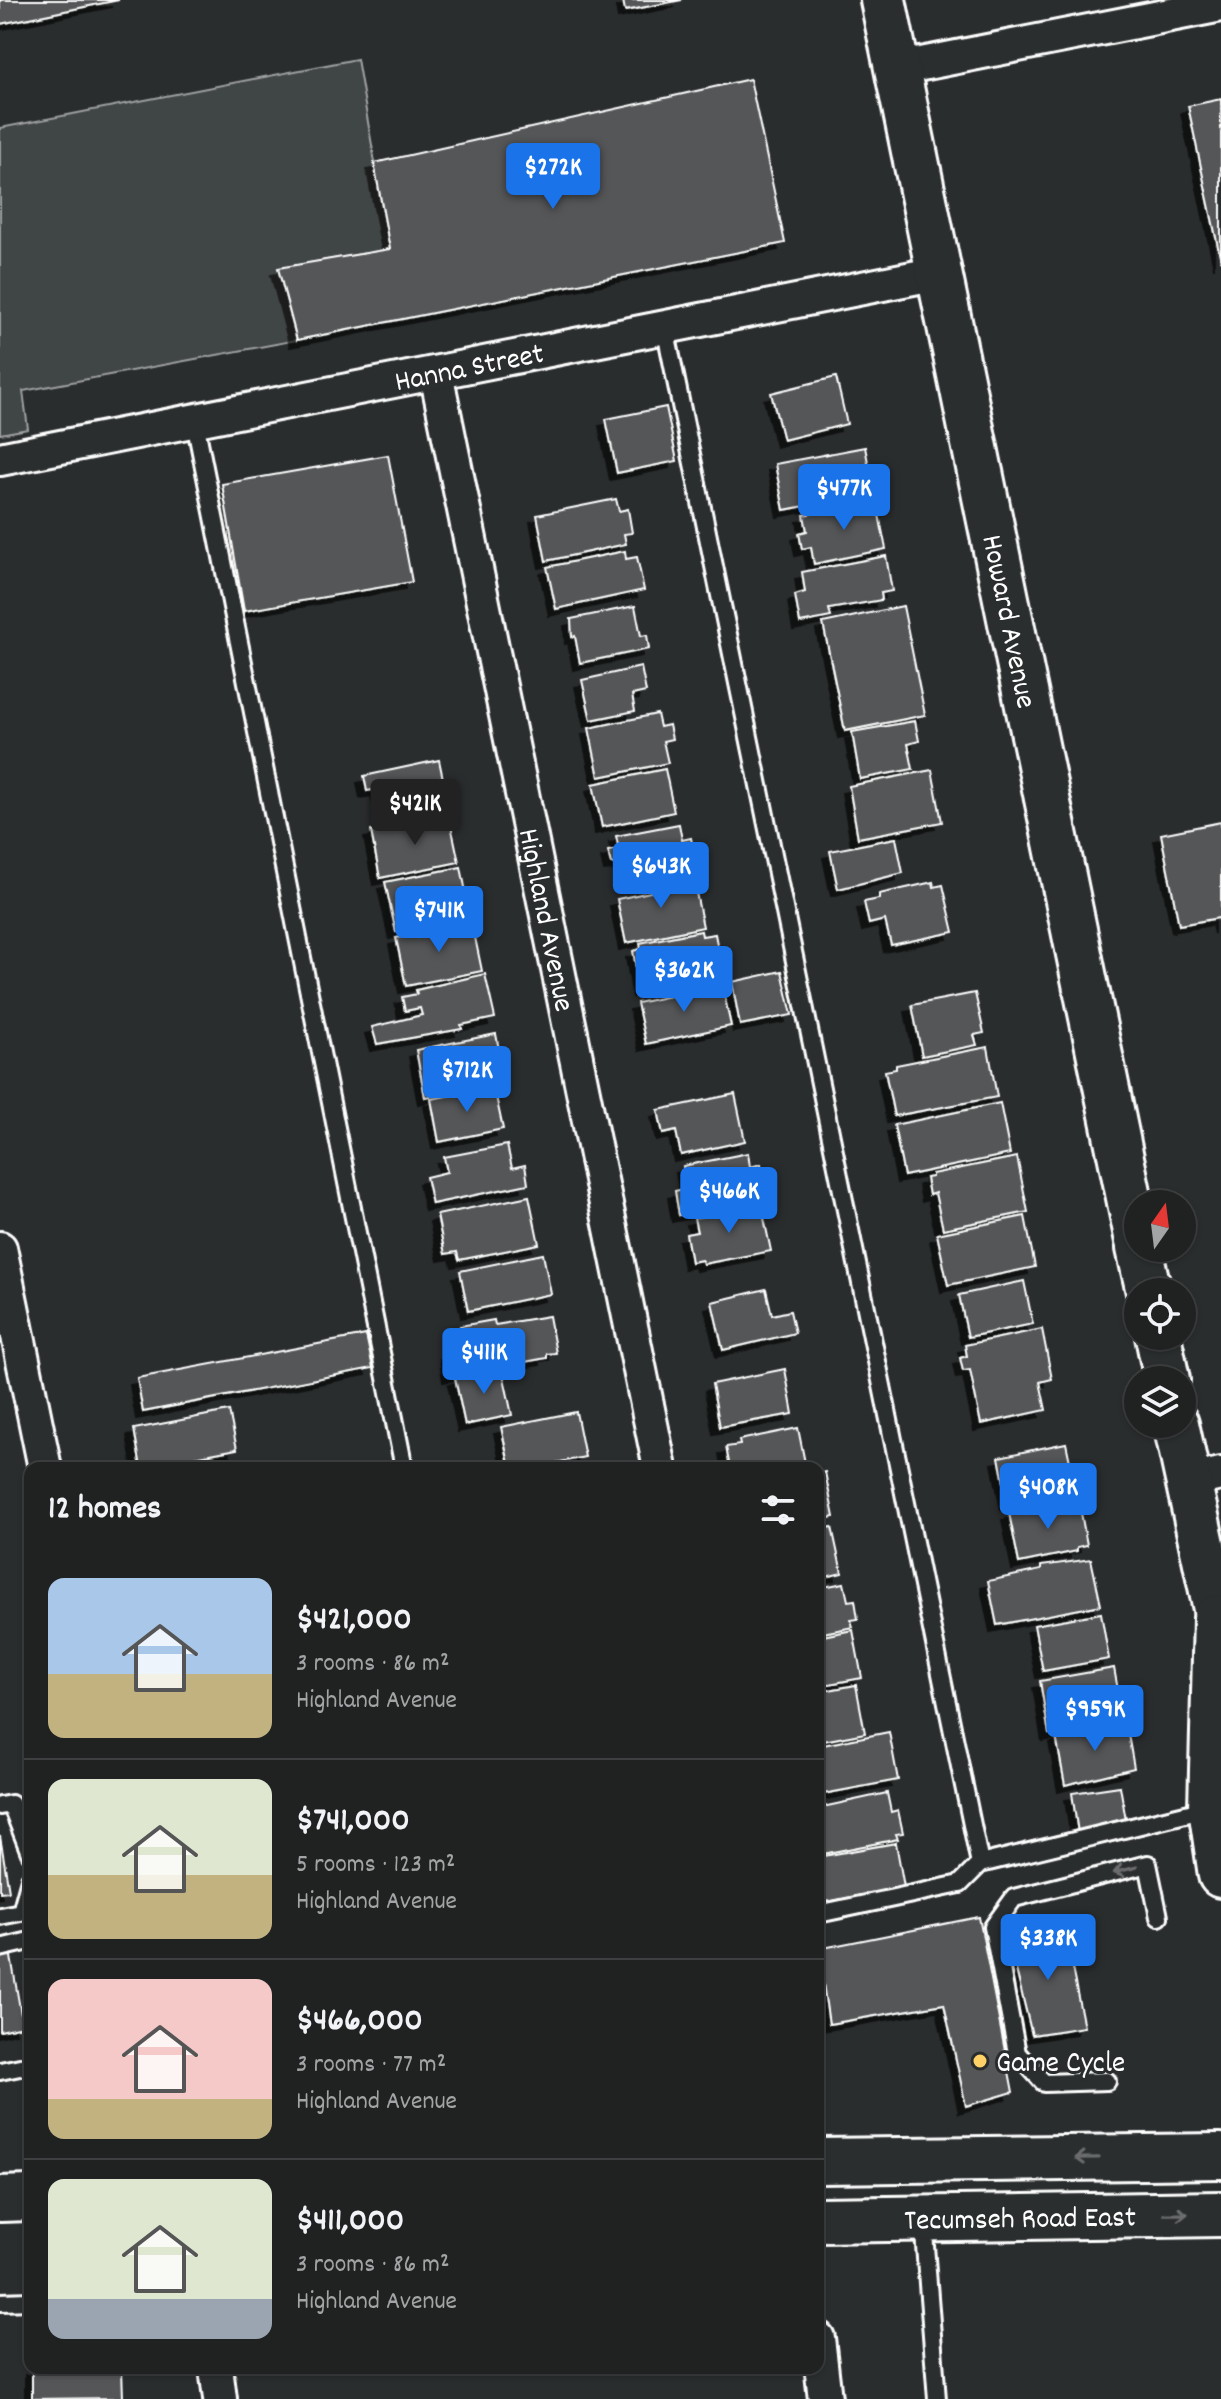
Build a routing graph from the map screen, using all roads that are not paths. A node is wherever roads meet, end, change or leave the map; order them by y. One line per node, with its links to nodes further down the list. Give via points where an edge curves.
1 (883, 0): 3 (main road, Howard Avenue)
2 (1221, 5): 3 (street)
3 (896, 69): 4 (main road, Howard Avenue)
4 (938, 273): 5 (street, Hanna Street); 9 (main road, Howard Avenue)
5 (665, 327): 6 (street, Hanna Street); 20 (lane)
6 (436, 373): 7 (street, Hanna Street); 14 (street, Highland Avenue)
7 (195, 422): 8 (street, Hanna Street); 13 (lane)
8 (0, 459)
9 (1127, 1190)
10 (0, 1248): 12 (street)
11 (1183, 1438): 15 (main road)
12 (44, 1462)
13 (403, 1462)
14 (659, 1462)
15 (1204, 1477): 16 (main road)
16 (1219, 1625): 18 (main road)
17 (0, 1806): 19 (lane, via 11,1804)
18 (1211, 1808): 20 (lane); 21 (main road)
19 (24, 1838)
20 (980, 1864): 23 (lane, via 960,1884)
21 (1221, 1875)
22 (24, 1901): 24 (lane, via 21,1912)
23 (824, 1913)
24 (0, 1916)
25 (1159, 1917): 30 (lane, one-way to 30, via 1148,1864 1014,1898 993,1927 1017,2053 1044,2083)
26 (24, 1942): 27 (lane)
27 (0, 1948)
28 (24, 2066): 29 (lane)
29 (0, 2071)
30 (1107, 2081)
31 (1221, 2156): 32 (main road, Tecumseh Road East, one-way to 32)
32 (824, 2161)
33 (24, 2198): 34 (main road)
34 (0, 2199)
35 (1221, 2214): 36 (main road, Tecumseh Road East, one-way to 35)
36 (923, 2218): 37 (main road, Tecumseh Road East); 44 (lane)
37 (824, 2220)
38 (24, 2301): 39 (lane)
39 (0, 2302)
40 (217, 2374): 42 (street)
41 (822, 2374): 43 (street)
42 (220, 2399)
43 (825, 2399)
44 (937, 2399)

